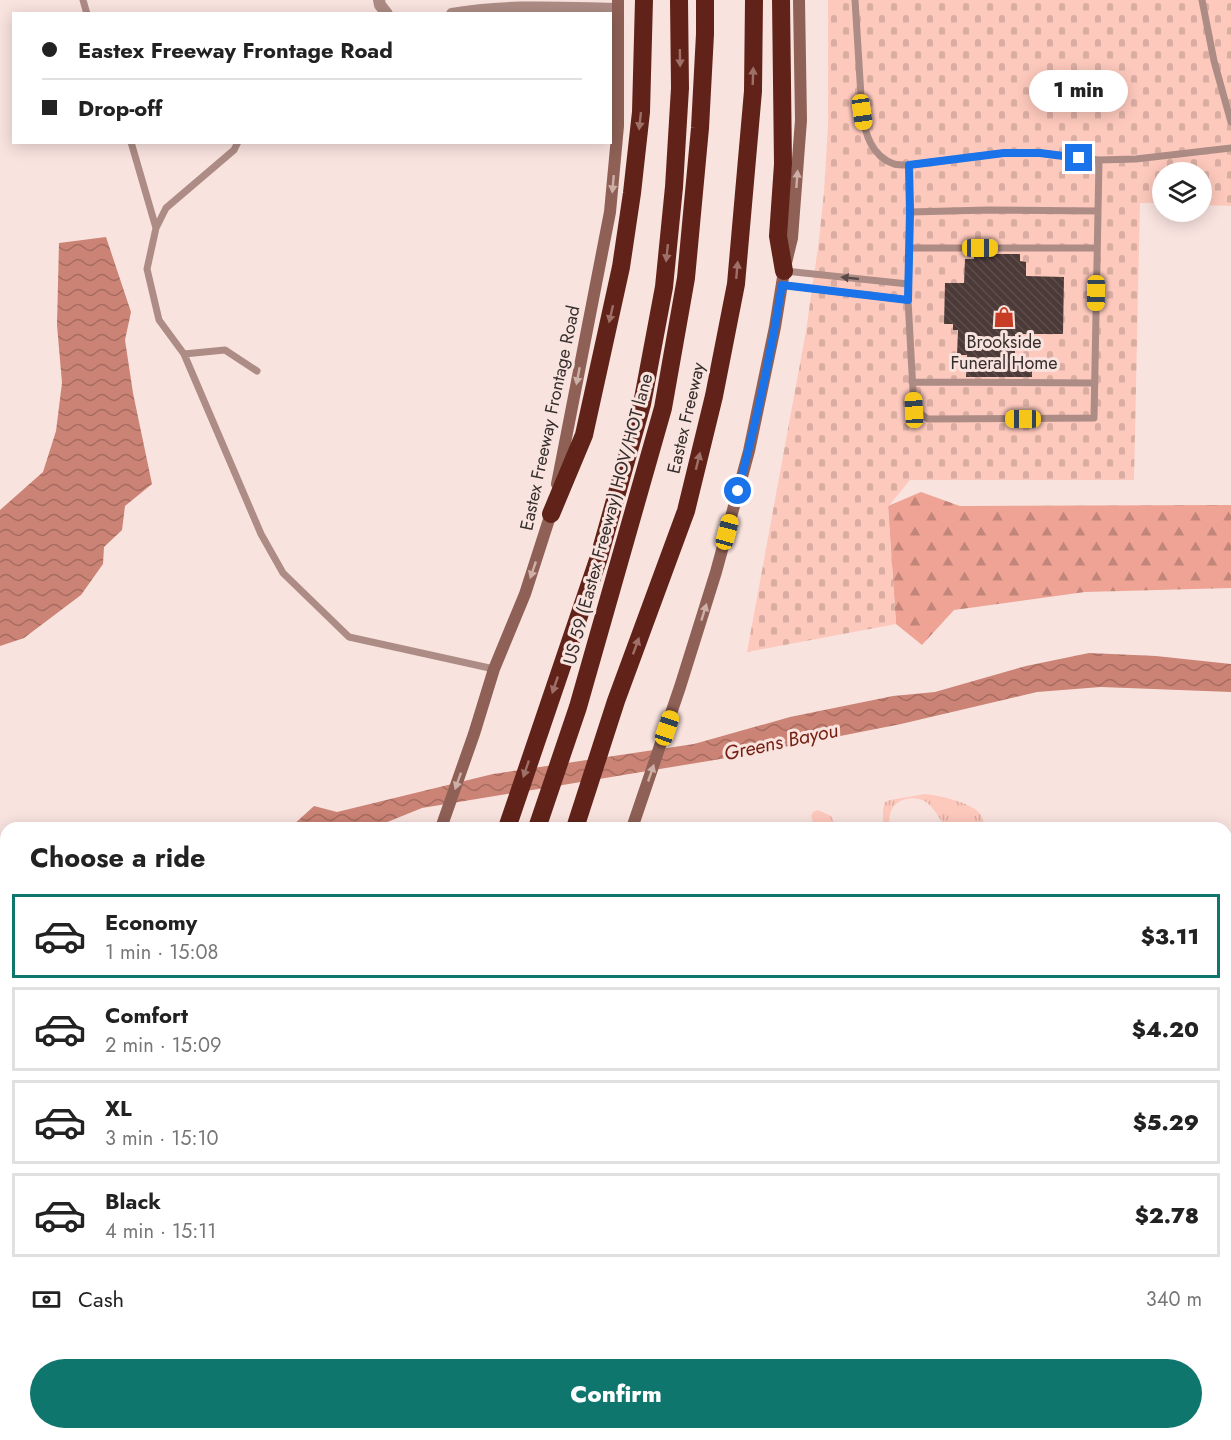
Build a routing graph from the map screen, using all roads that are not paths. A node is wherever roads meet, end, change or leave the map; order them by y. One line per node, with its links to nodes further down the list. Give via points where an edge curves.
1 (644, 0): 29 (highway, one-way to 29, via 641,112 621,267 584,435)
2 (679, 0): 32 (highway, one-way to 32, via 680,88 674,187 664,287 642,404 599,556)
3 (705, 0): 33 (highway, US 59 (Eastex Freeway) HOV/HOT lane, via 700,128 686,278 663,408 578,707)
4 (754, 0): 34 (highway, Eastex Freeway, one-way to 4, via 616,700 686,511 717,385 736,284 753,91)
5 (781, 0): 22 (highway, via 783,164 778,236)
6 (799, 0): 22 (main road, one-way to 6, via 792,238 801,120)
7 (855, 0): 16 (lane, via 862,112 868,140 894,164)
8 (1202, 0): 11 (lane)
9 (618, 5): 10 (street); 29 (main road, Eastex Freeway Frontage Road, one-way to 29, via 618,126 610,212)
10 (461, 12)
11 (1231, 122)
12 (132, 144): 19 (lane)
13 (237, 144): 19 (lane, via 166,208)
14 (1231, 148): 15 (lane)
15 (1099, 160): 16 (lane, via 1004,153); 17 (lane)
16 (909, 165): 18 (lane)
17 (1098, 211): 18 (lane); 21 (lane)
18 (910, 212): 20 (lane)
19 (156, 228): 25 (lane, via 147,268 149,279 159,320)
20 (909, 248): 21 (lane); 23 (lane)
21 (1097, 248): 28 (lane)
22 (783, 278): 23 (lane, one-way to 22); 24 (lane); 35 (main road, one-way to 22, via 717,572 749,450)
23 (908, 284): 24 (lane)
24 (908, 300): 27 (lane)
25 (184, 354): 26 (lane, via 225,350); 30 (lane, via 261,534 283,573 349,637)
26 (257, 371)
27 (912, 382): 28 (lane); 28 (lane, via 914,410 928,419 1094,418)
28 (1095, 383)
29 (552, 514): 30 (main road, Eastex Freeway Frontage Road, one-way to 30)
30 (494, 669): 31 (main road, Eastex Freeway Frontage Road, one-way to 31)
31 (443, 822)
32 (509, 822)
33 (539, 822)
34 (577, 822)
35 (634, 822)

